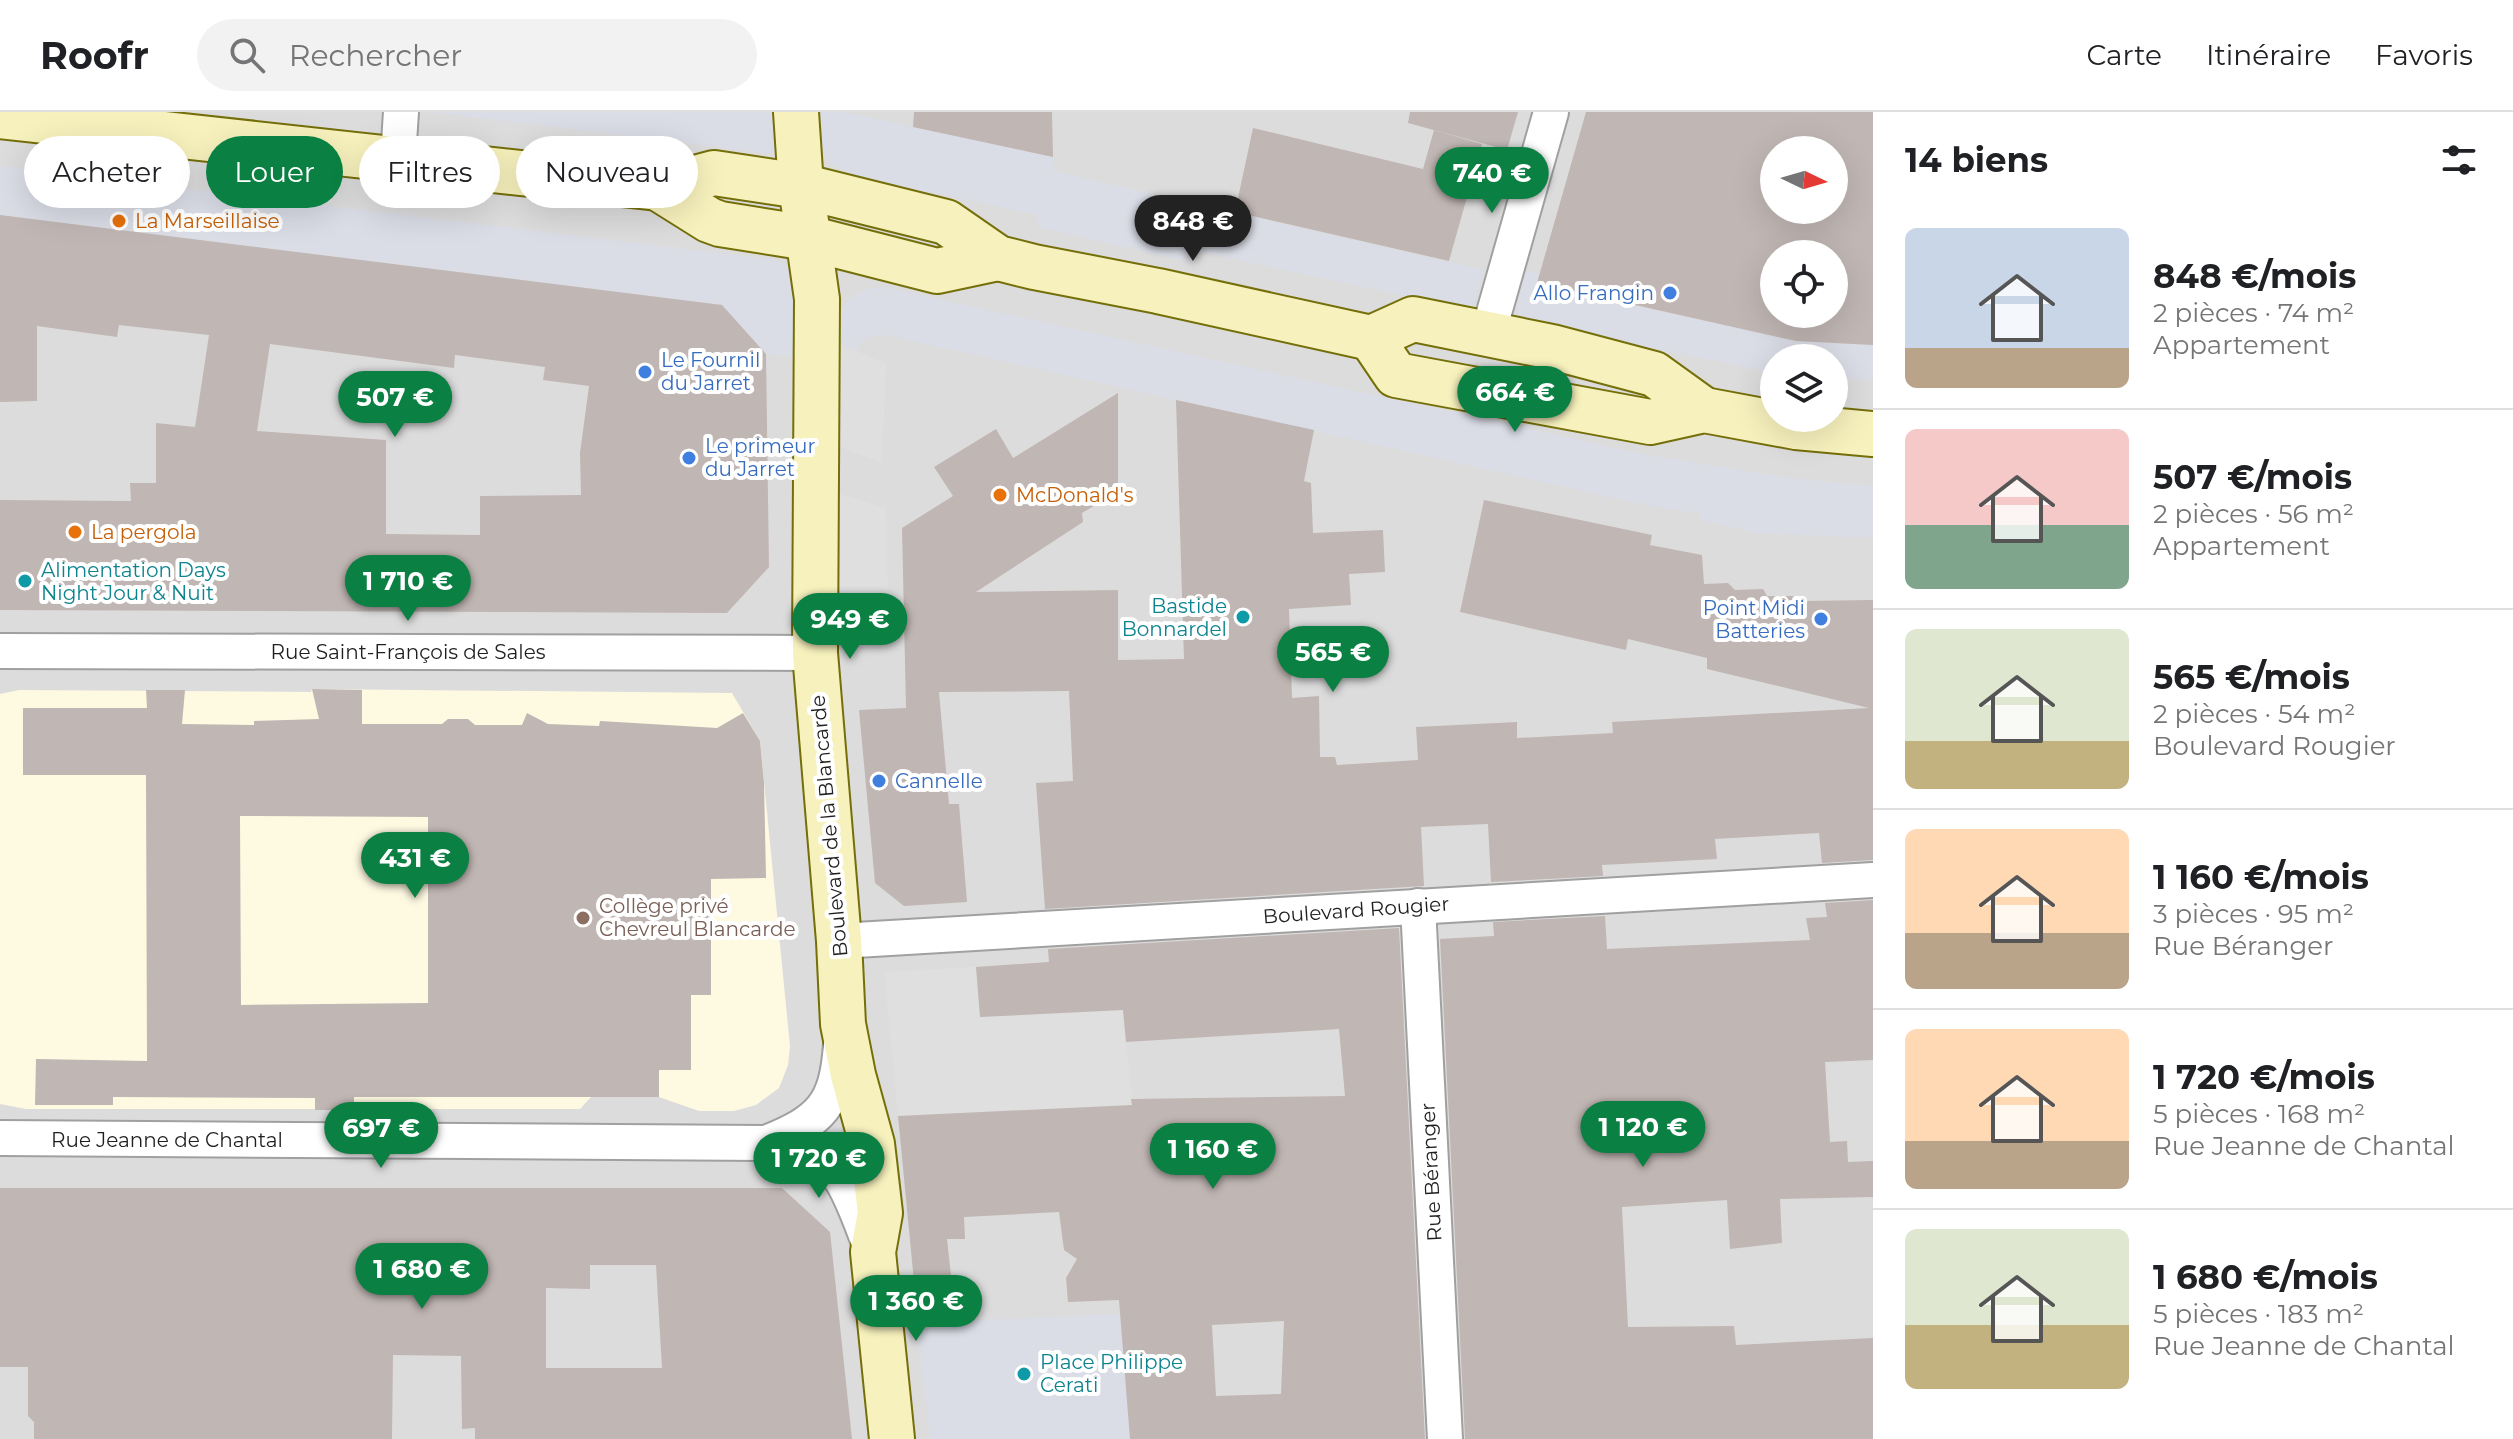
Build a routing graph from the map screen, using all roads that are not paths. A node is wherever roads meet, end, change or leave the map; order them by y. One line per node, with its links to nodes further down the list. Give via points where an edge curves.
1 (401, 112): 6 (street)
2 (796, 112): 9 (main road, Boulevard de la Blancarde)
3 (1551, 112): 13 (street)
4 (0, 116): 5 (main road)
5 (97, 118): 7 (main road)
6 (399, 136)
7 (359, 153)
8 (698, 177): 9 (main road, via 714,173)
9 (801, 186): 11 (main road, Boulevard de la Blancarde); 12 (main road, via 946,222)
10 (690, 208): 11 (main road, via 709,220)
11 (808, 238): 12 (main road, via 937,271); 18 (main road, Boulevard de la Blancarde, via 817,299)
12 (998, 258): 14 (main road)
13 (1488, 334): 14 (main road, via 1413,319); 15 (main road, via 1654,374)
14 (1371, 338): 15 (main road, via 1396,375 1650,422)
15 (1704, 410): 16 (main road)
16 (1873, 434)
17 (0, 651): 18 (street, Rue Saint-François de Sales)
18 (815, 653): 21 (main road, Boulevard de la Blancarde)
19 (1873, 880): 20 (street, Boulevard Rougier)
20 (1418, 906): 21 (street, Boulevard Rougier); 27 (street, Rue Béranger)
21 (839, 941): 22 (main road, Boulevard de la Blancarde)
22 (843, 1024): 24 (street, Rue Jeanne de Chantal, via 834,1091 801,1129); 25 (main road, Boulevard de la Blancarde, via 872,1144 880,1213)
23 (0, 1138): 24 (street, Rue Jeanne de Chantal)
24 (766, 1143): 25 (street, Rue Jeanne de Chantal, via 811,1151 829,1162 844,1182)
25 (873, 1252): 26 (main road, Boulevard de la Blancarde)
26 (892, 1439)
27 (1445, 1439)

